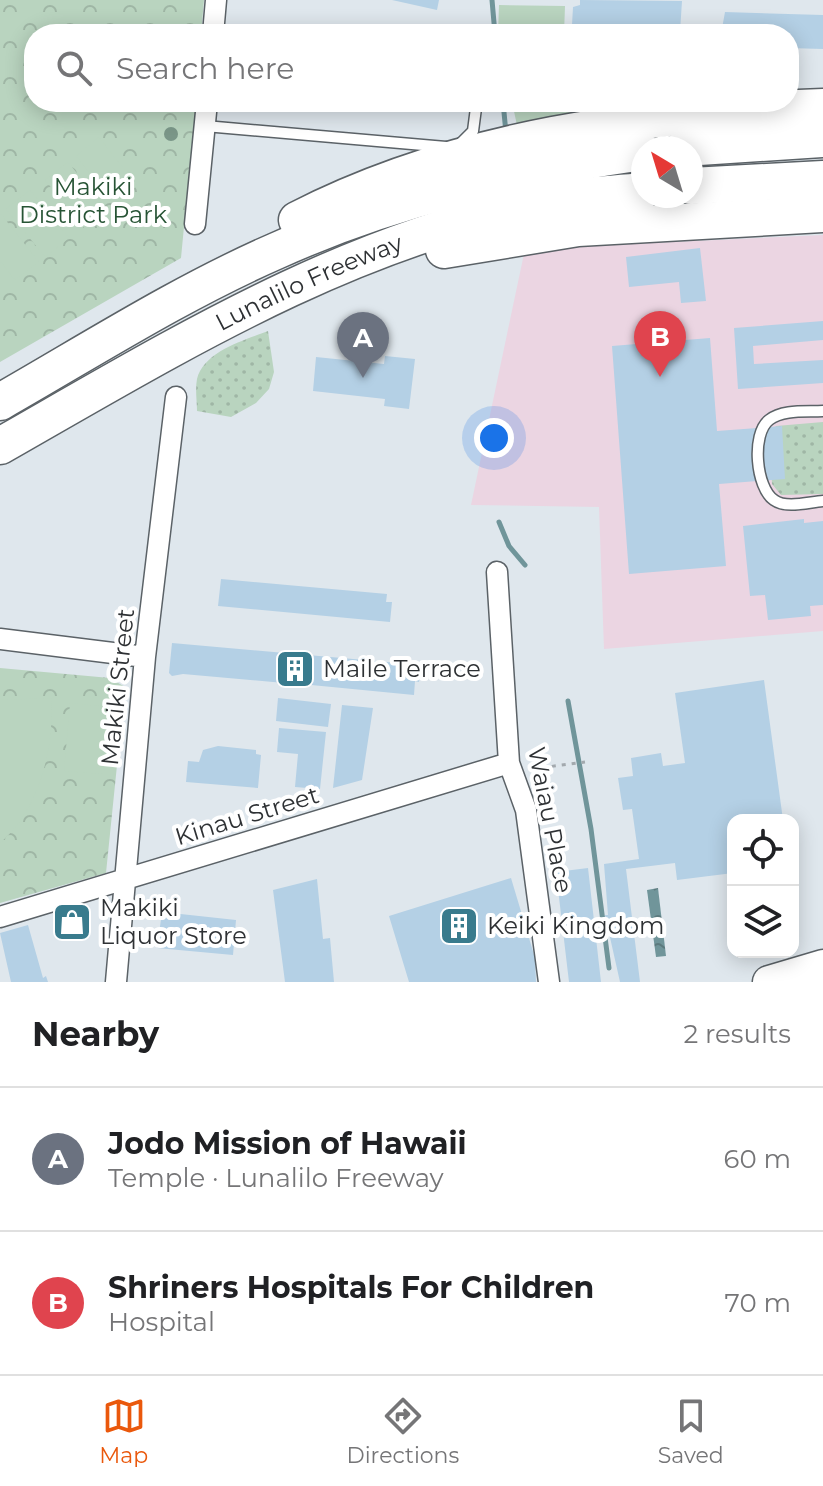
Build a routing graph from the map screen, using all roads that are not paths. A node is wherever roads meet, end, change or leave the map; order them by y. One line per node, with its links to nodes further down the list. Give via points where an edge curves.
1 (216, 0): 2 (street)
2 (214, 24)
3 (823, 107): 4 (highway)
4 (799, 108)
5 (206, 112): 8 (street)
6 (475, 112): 8 (lane, via 469,139 445,148)
7 (737, 112): 17 (highway, via 668,116 500,147 403,173 287,226)
8 (205, 126): 16 (street)
9 (823, 139): 10 (highway)
10 (703, 147)
11 (631, 154): 17 (highway, Lunalilo Freeway, via 484,180 378,211 276,251)
12 (823, 179): 13 (highway)
13 (703, 185)
14 (631, 192): 18 (highway, Lunalilo Freeway, via 556,200 447,226 349,260)
15 (823, 214): 18 (highway, via 578,228 471,243)
16 (195, 224)
17 (178, 301): 20 (highway, Lunalilo Freeway)
18 (228, 315): 22 (highway, Lunalilo Freeway)
19 (176, 397): 26 (street, Makiki Street)
20 (0, 402)
21 (823, 411): 23 (lane, via 770,419 758,444 762,482 774,501)
22 (0, 446)
23 (823, 501)
24 (497, 572): 27 (street, Waiau Place)
25 (0, 639): 26 (street)
26 (145, 657): 28 (street, Makiki Street)
27 (509, 763): 28 (street, Kinau Street); 32 (street, Waiau Place, via 526,810)
28 (125, 881): 29 (street, Kinau Street); 31 (street, Makiki Street)
29 (0, 917)
30 (823, 966): 33 (main road)
31 (116, 982)
32 (549, 982)
33 (769, 982)

